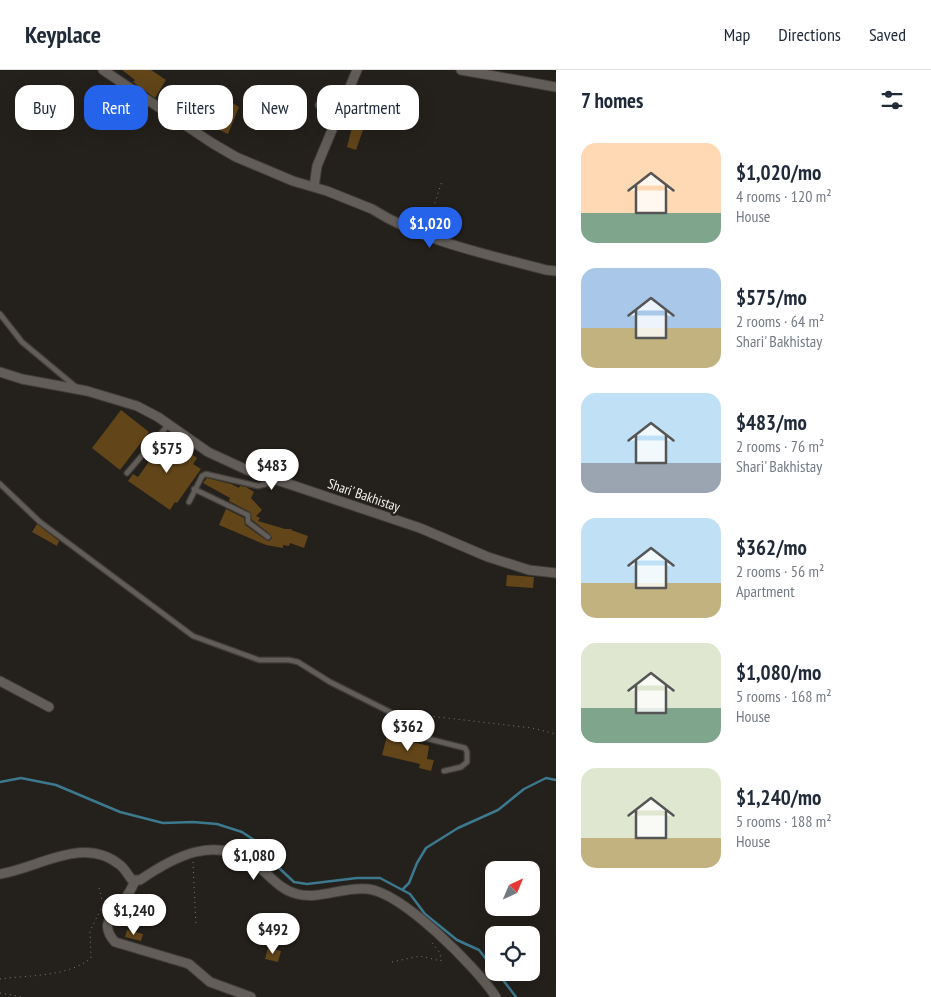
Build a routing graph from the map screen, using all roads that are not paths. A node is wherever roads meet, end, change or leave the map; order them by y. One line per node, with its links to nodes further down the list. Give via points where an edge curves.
1 (103, 70): 7 (street, via 236,157)
2 (357, 70): 4 (street)
3 (461, 70): 5 (street)
4 (350, 85)
5 (556, 87)
6 (331, 130): 7 (street, via 317,166)
7 (314, 187): 8 (street, via 372,209 425,235 481,253)
8 (556, 271)
9 (0, 314): 11 (lane, via 22,342)
10 (0, 372): 11 (street, Shari' Bakhistay)
11 (78, 389): 12 (street, Shari' Bakhistay, via 136,406)
12 (169, 424): 13 (lane); 14 (street, Shari' Bakhistay, via 208,452)
13 (127, 472)
14 (274, 479): 16 (lane, via 258,486 206,474); 19 (street, Shari' Bakhistay, via 420,528 488,557 529,570)
15 (0, 484): 22 (lane, via 40,522 193,636 259,660 298,662 390,712 421,737 465,748 467,762)
16 (194, 490): 17 (lane); 18 (lane, via 248,515 248,522)
17 (189, 502)
18 (268, 537)
19 (556, 573)
20 (0, 682): 21 (street)
21 (49, 707)
22 (444, 771)
23 (0, 874): 24 (street, via 80,852 109,858 122,866)
24 (135, 881): 25 (street, via 123,903 109,919 109,935 115,942 189,964 210,982); 26 (street, via 188,852 209,848 233,852 255,864 286,890 297,894 352,888 379,891 398,902 459,954)
25 (252, 997)
26 (496, 997)

